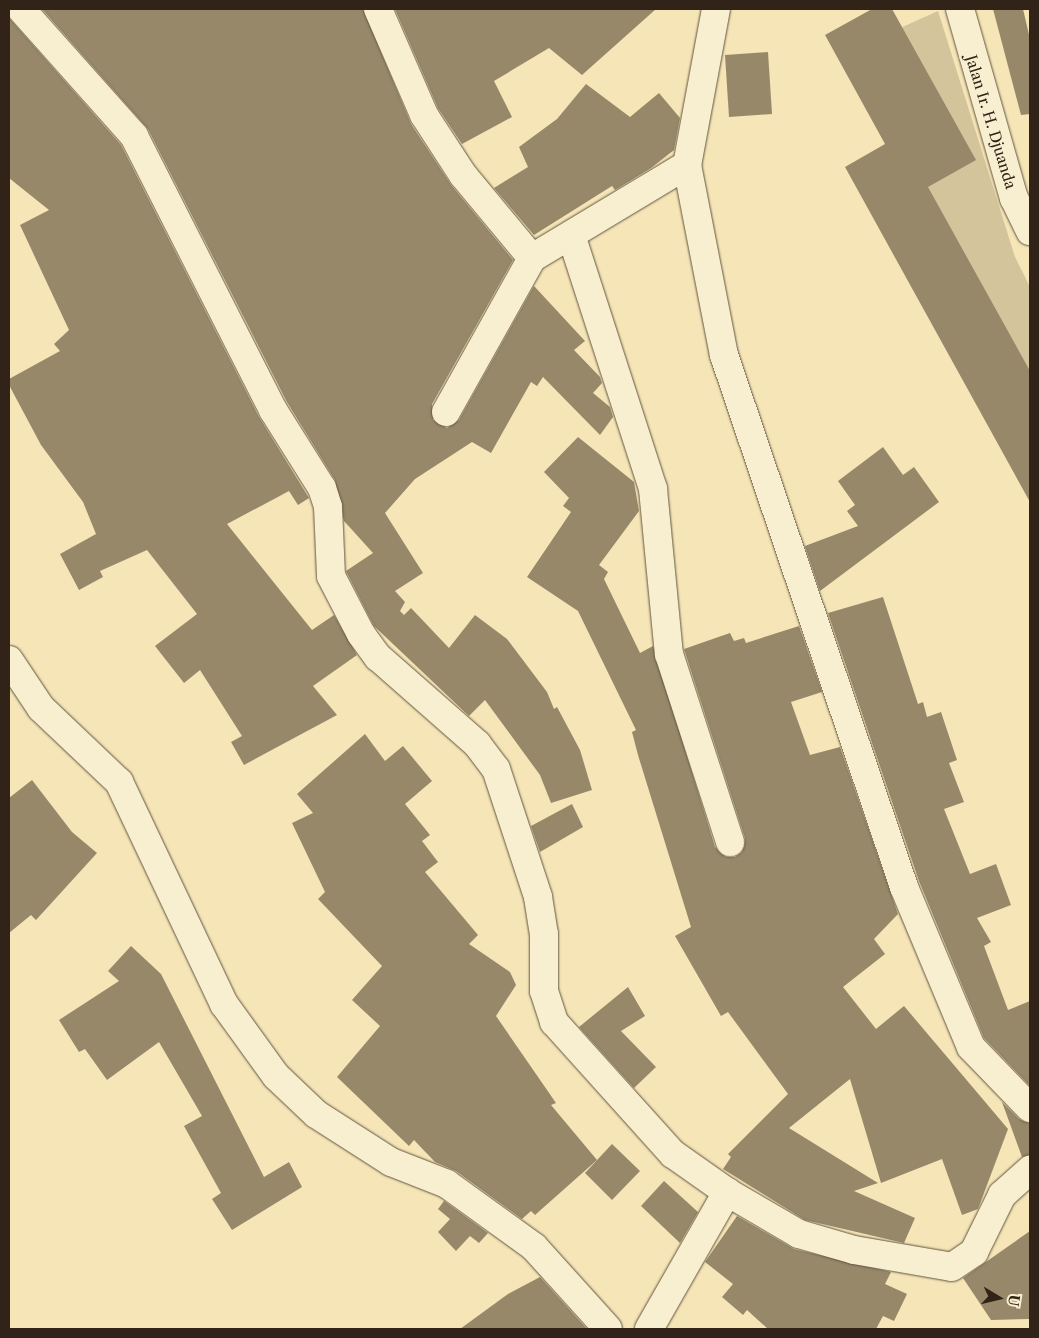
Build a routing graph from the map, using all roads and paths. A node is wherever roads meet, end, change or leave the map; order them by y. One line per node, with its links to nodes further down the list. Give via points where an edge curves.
1 (21, 9): 14 (street, via 60,58 134,136 274,410 322,488 328,508 331,576 360,634 402,680 452,719 496,769 538,898 545,940 544,991 554,1022 673,1154)
2 (378, 9): 8 (street, via 424,115 463,175)
3 (716, 9): 5 (street)
4 (960, 9): 6 (street, Jalan Ir. H. Djuanda, via 1014,198)
5 (687, 166): 7 (street); 12 (street, via 724,355 904,887 971,1046)
6 (1030, 231)
7 (572, 238): 8 (street); 11 (street, via 653,489 668,654)
8 (532, 258): 9 (street)
9 (446, 412)
10 (9, 660): 15 (street, via 41,708 119,782 224,1004 276,1076 316,1114 391,1162 447,1184 534,1247)
11 (730, 842)
12 (1030, 1108)
13 (1030, 1170): 14 (street, via 1002,1195 974,1252 952,1267 854,1250 800,1234)
14 (727, 1192): 16 (street)
15 (608, 1329)
16 (648, 1329)

